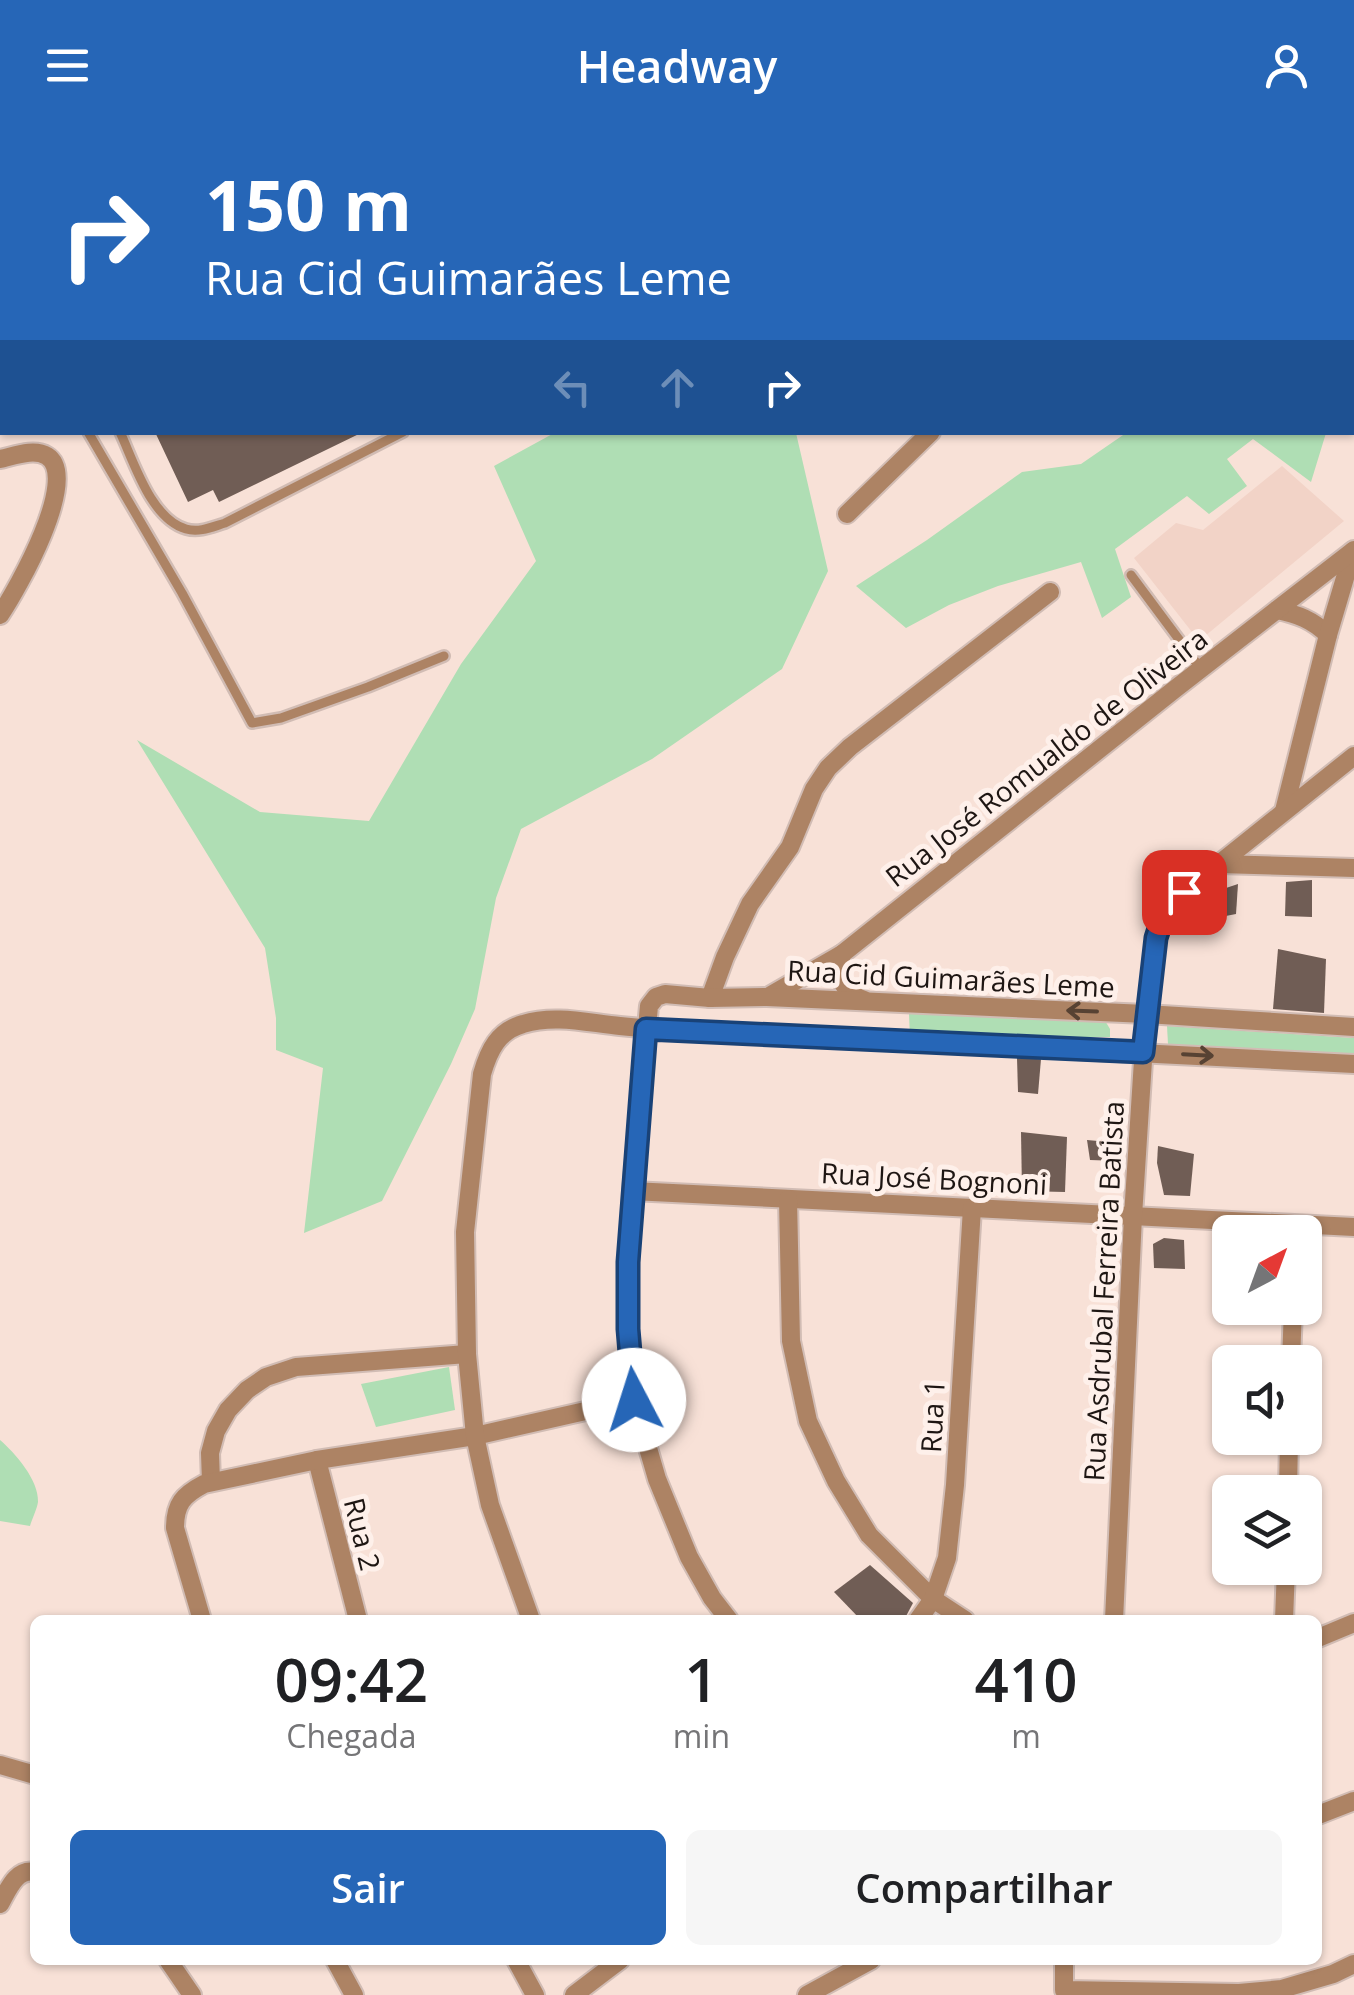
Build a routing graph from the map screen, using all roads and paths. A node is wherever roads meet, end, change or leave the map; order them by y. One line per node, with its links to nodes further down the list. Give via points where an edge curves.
1 (90, 435): 13 (lane, via 252,723)
2 (121, 435): 3 (lane, via 164,517 205,530)
3 (397, 435)
4 (928, 435): 6 (street)
5 (0, 459): 11 (street, via 40,453 50,457 58,477 35,554)
6 (847, 514)
7 (1354, 550): 10 (street, Rua José Romualdo de Oliveira); 12 (street)
8 (1132, 576): 14 (lane)
9 (1050, 592): 21 (street, via 828,768 790,847 750,904)
10 (1276, 610): 12 (street); 14 (street, Rua José Romualdo de Oliveira)
11 (0, 614)
12 (1328, 634): 16 (street)
13 (444, 656)
14 (1201, 668): 19 (street, Rua José Romualdo de Oliveira)
15 (1354, 756): 16 (street, Rua Asdrubal Ferreira Batista)
16 (1284, 811): 17 (street, Rua Asdrubal Ferreira Batista)
17 (1219, 864): 18 (street); 23 (street, Rua Asdrubal Ferreira Batista, via 1164,913)
18 (1354, 868)
19 (842, 954): 20 (street, Rua José Romualdo de Oliveira); 22 (street, via 842,983 849,994)
20 (767, 997): 21 (street, Rua Cid Guimarães Leme); 22 (street, Rua Cid Guimarães Leme)
21 (710, 998): 25 (street, Rua Cid Guimarães Leme, via 664,994 649,1006)
22 (871, 1003): 23 (street, Rua Cid Guimarães Leme, one-way to 22)
23 (1146, 1014): 24 (street, Rua Cid Guimarães Leme); 26 (street, Rua Asdrubal Ferreira Batista)
24 (1354, 1027)
25 (646, 1029): 26 (street); 28 (street); 35 (street, via 552,1018 507,1030 488,1054 465,1232)
26 (1143, 1052): 27 (street, one-way to 27); 31 (street, Rua Asdrubal Ferreira Batista)
27 (1354, 1064)
28 (632, 1190): 29 (street, Rua José Bognoni); 36 (street, via 628,1329)
29 (788, 1198): 30 (street, Rua José Bognoni); 41 (street, via 791,1341 808,1420 869,1535)
30 (972, 1208): 31 (street, Rua José Bognoni); 41 (street, Rua 1, via 955,1485)
31 (1132, 1216): 32 (street, Rua José Bognoni); 48 (street, Rua Asdrubal Ferreira Batista)
32 (1212, 1222)
33 (1354, 1227): 34 (street, Rua José Bognoni)
34 (1322, 1228)
35 (467, 1354): 37 (street); 39 (street, via 296,1367 266,1377 228,1410 216,1431)
36 (634, 1400): 37 (street); 45 (street, via 689,1557)
37 (476, 1436): 38 (street); 44 (street, via 490,1504)
38 (317, 1460): 39 (street); 43 (street, Rua 2)
39 (207, 1483): 42 (street, via 179,1502 174,1528)
40 (1285, 1585): 49 (street)
41 (933, 1599): 46 (street, Rua 1); 47 (street)
42 (200, 1615)
43 (357, 1615)
44 (528, 1615)
45 (725, 1615)
46 (922, 1615)
47 (957, 1615)
48 (1114, 1615)
49 (1284, 1615)
50 (1354, 1623): 51 (street)
51 (1322, 1636)
52 (0, 1765): 53 (street)
53 (30, 1773)
54 (1354, 1802): 55 (street)
55 (1322, 1814)
56 (30, 1871): 57 (street, via 19,1874)
57 (0, 1904)
58 (1354, 1964): 65 (street, via 1282,1988 1239,1993)
59 (171, 1965): 66 (street)
60 (338, 1965): 67 (street)
61 (519, 1965): 68 (street)
62 (613, 1965): 69 (street)
63 (861, 1965): 70 (street)
64 (1064, 1965): 65 (street)
65 (1064, 1992)
66 (192, 1995)
67 (354, 1995)
68 (535, 1995)
69 (574, 1995)
70 (807, 1995)

